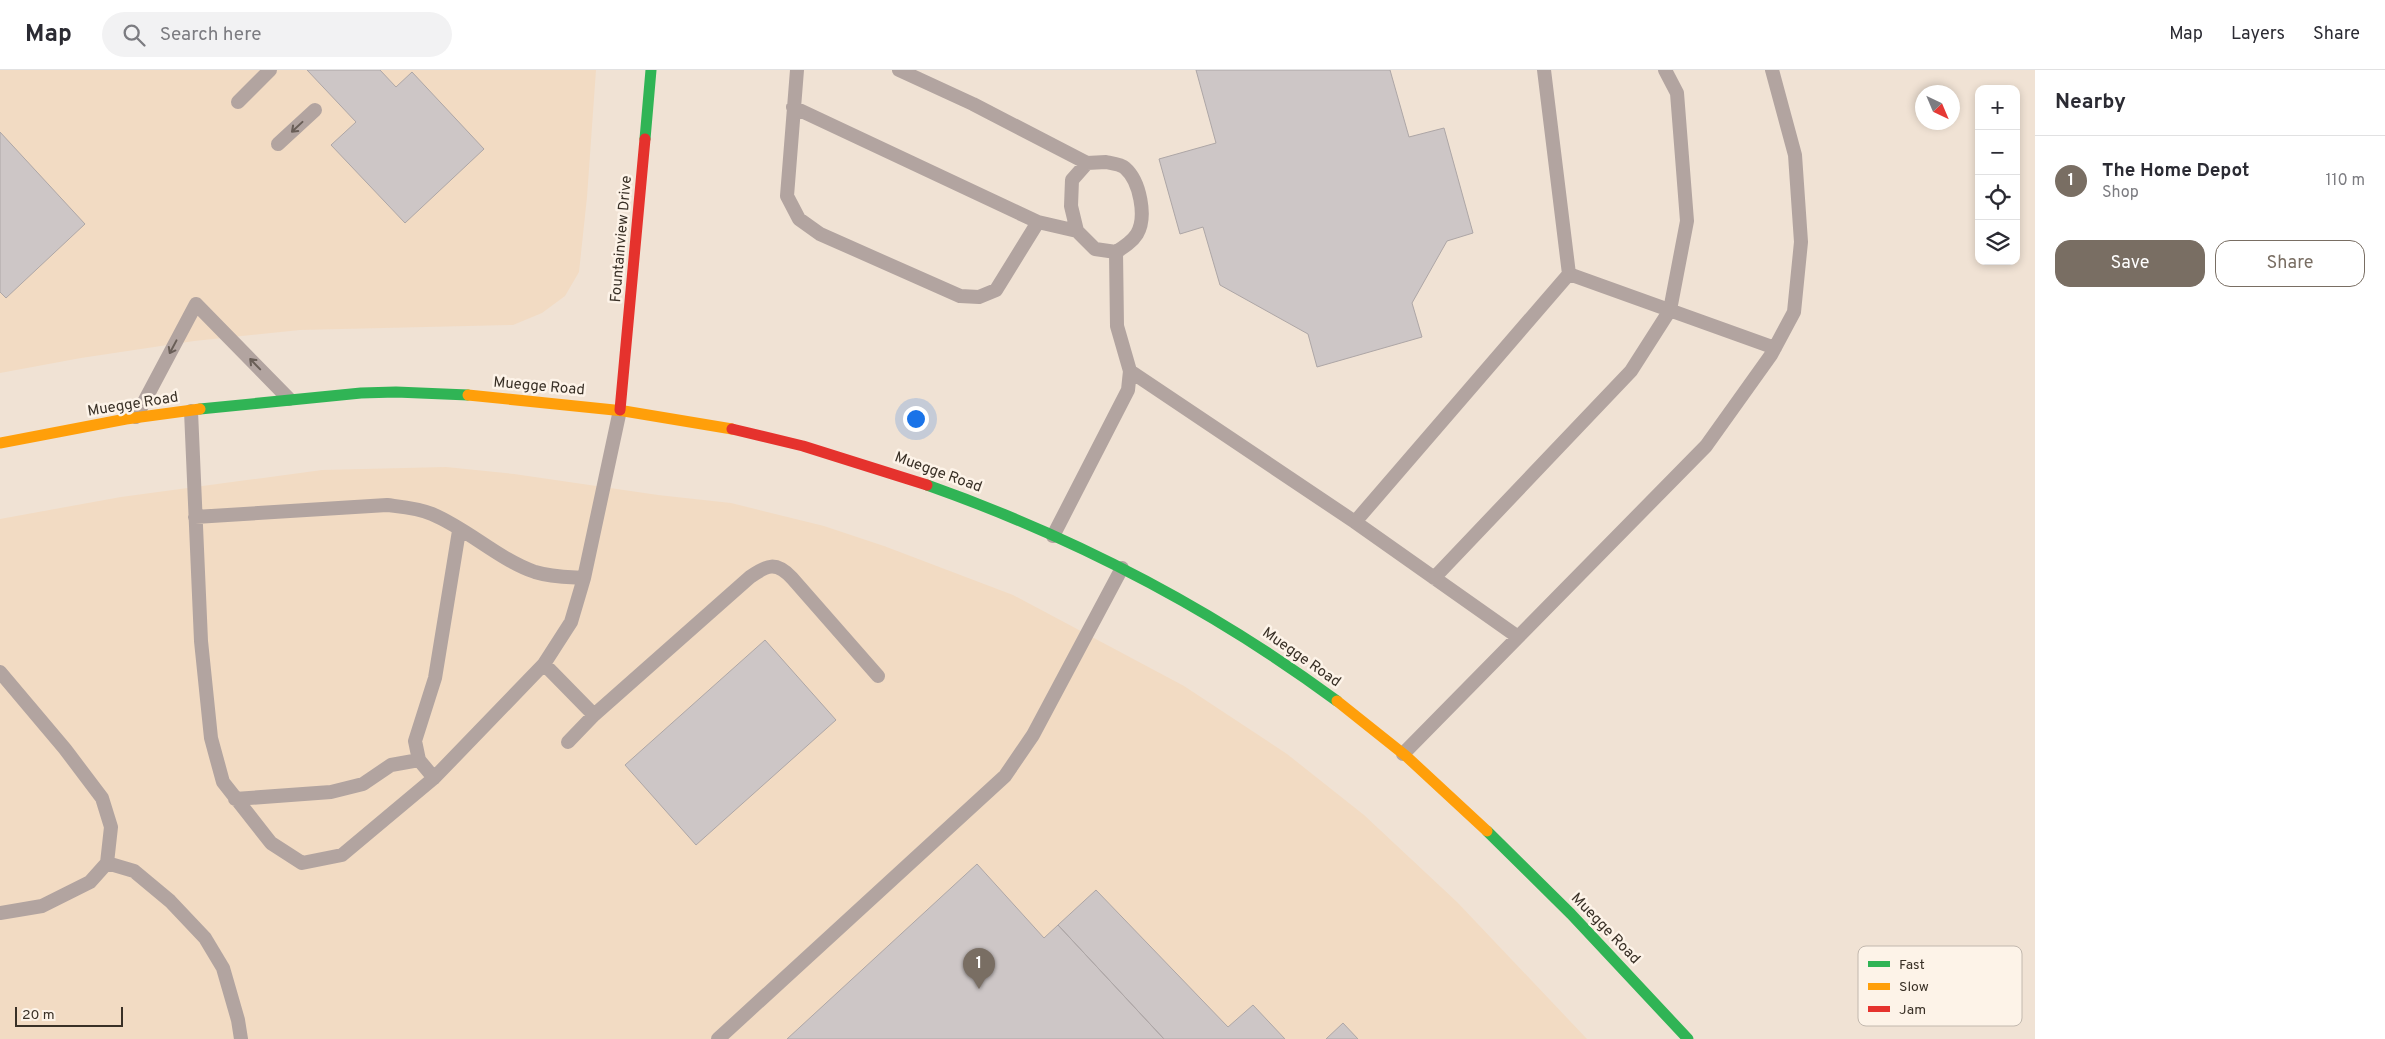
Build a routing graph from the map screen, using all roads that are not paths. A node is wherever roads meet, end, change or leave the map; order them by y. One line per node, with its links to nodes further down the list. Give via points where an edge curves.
1 (270, 70): 8 (lane)
2 (651, 70): 21 (main road, Fountainview Drive)
3 (797, 70): 9 (lane)
4 (899, 70): 12 (lane)
5 (1544, 70): 16 (lane)
6 (1665, 70): 17 (lane, via 1677,93 1687,221)
7 (1772, 70): 18 (lane, via 1795,155 1801,242 1794,312)
8 (238, 102)
9 (793, 107): 13 (lane); 13 (lane, via 787,196 799,219 820,234 960,296 979,297 996,290)
10 (315, 110): 11 (lane, one-way to 11)
11 (278, 144)
12 (1087, 163): 14 (lane, via 1072,180 1071,206); 15 (lane, via 1106,162 1124,167 1135,183 1142,214 1138,233)
13 (1038, 222): 14 (lane)
14 (1077, 231): 15 (lane, via 1095,249)
15 (1116, 252): 19 (lane, via 1117,326)
16 (1568, 274): 17 (lane); 26 (lane)
17 (1670, 310): 18 (lane); 31 (lane, via 1630,371)
18 (1775, 348): 32 (lane, via 1706,446)
19 (1130, 371): 26 (lane); 28 (lane, via 1128,390)
20 (289, 399): 21 (main road, Muegge Road, via 395,392 517,399); 22 (main road, Muegge Road); 23 (lane, one-way to 23, via 196,304)
21 (620, 410): 28 (main road, Muegge Road, via 716,426 881,468 962,497); 30 (lane)
22 (191, 411): 23 (main road, Muegge Road); 25 (lane)
23 (134, 419): 24 (main road, Muegge Road)
24 (0, 443)
25 (195, 517): 27 (lane, via 387,505 433,515); 41 (lane, via 201,641 211,738 223,782)
26 (1355, 522): 31 (lane)
27 (459, 530): 30 (lane, via 533,571 550,576); 39 (lane, via 435,678 415,741)
28 (1053, 536): 29 (main road, Muegge Road)
29 (1122, 568): 38 (main road, Muegge Road, via 1217,620 1284,663); 45 (lane, via 1033,735 1005,776)
30 (584, 578): 33 (lane, via 571,622)
31 (1434, 578): 32 (lane)
32 (1518, 637): 38 (lane)
33 (544, 664): 36 (lane); 40 (lane)
34 (0, 672): 42 (lane, via 102,798 111,827)
35 (878, 676): 36 (lane, via 784,569 777,566 763,568)
36 (594, 715): 37 (lane)
37 (568, 742)
38 (1403, 754): 46 (main road, Muegge Road, via 1509,852)
39 (419, 760): 40 (lane); 41 (lane, via 391,765 363,784 331,792)
40 (434, 778): 41 (lane, via 342,855 302,863 271,843)
41 (235, 799)
42 (108, 863): 43 (lane, via 90,882 42,906); 44 (lane, via 134,871 170,901 205,938 222,968)
43 (0, 913)
44 (241, 1039)
45 (718, 1039)
46 (1688, 1039)

